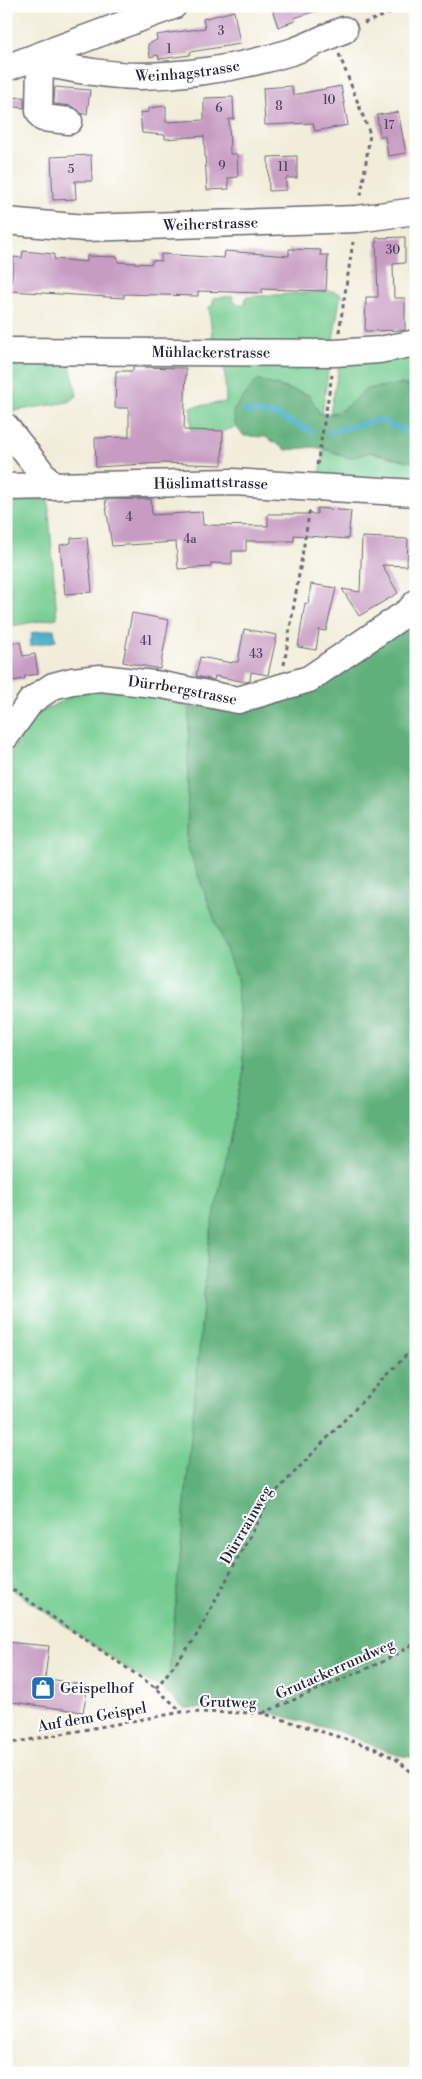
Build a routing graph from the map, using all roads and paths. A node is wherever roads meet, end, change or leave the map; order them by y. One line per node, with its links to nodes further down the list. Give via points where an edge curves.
1 (173, 6): 4 (street)
2 (410, 6): 3 (path)
3 (338, 32): 4 (street, Weinhagstrasse, via 284,54 238,66 192,72 140,76); 7 (path, via 370,134)
4 (25, 64): 5 (street, via 43,118)
5 (69, 121)
6 (416, 211): 7 (street, Weiherstrasse)
7 (357, 219): 8 (street, Weiherstrasse, via 85,228)
8 (6, 221)
9 (416, 343): 10 (street, Mühlackerstrasse, via 335,353)
10 (6, 350)
11 (6, 427): 12 (street)
12 (52, 486): 13 (street, Hüslimattstrasse, via 233,482); 14 (street, Hüslimattstrasse)
13 (313, 486): 15 (street, Hüslimattstrasse); 17 (path)
14 (6, 487)
15 (416, 493)
16 (416, 603): 17 (street, Dürrbergstrasse, via 309,679)
17 (280, 688): 18 (street, Dürrbergstrasse, via 238,700 162,685 102,678 72,681 53,686 31,701)
18 (6, 736)
19 (416, 1344): 22 (path, Dürrrainweg, via 272,1497 194,1640)
20 (6, 1585): 22 (path, Grutweg)
21 (416, 1643): 24 (path, Grutackerrundweg, via 382,1662)
22 (156, 1688): 23 (path, Grutweg)
23 (182, 1712): 24 (path, Grutweg); 25 (path, Auf dem Geispel)
24 (262, 1713): 26 (path, Grutweg, via 374,1748 396,1759)
25 (6, 1744)
26 (416, 1776)

